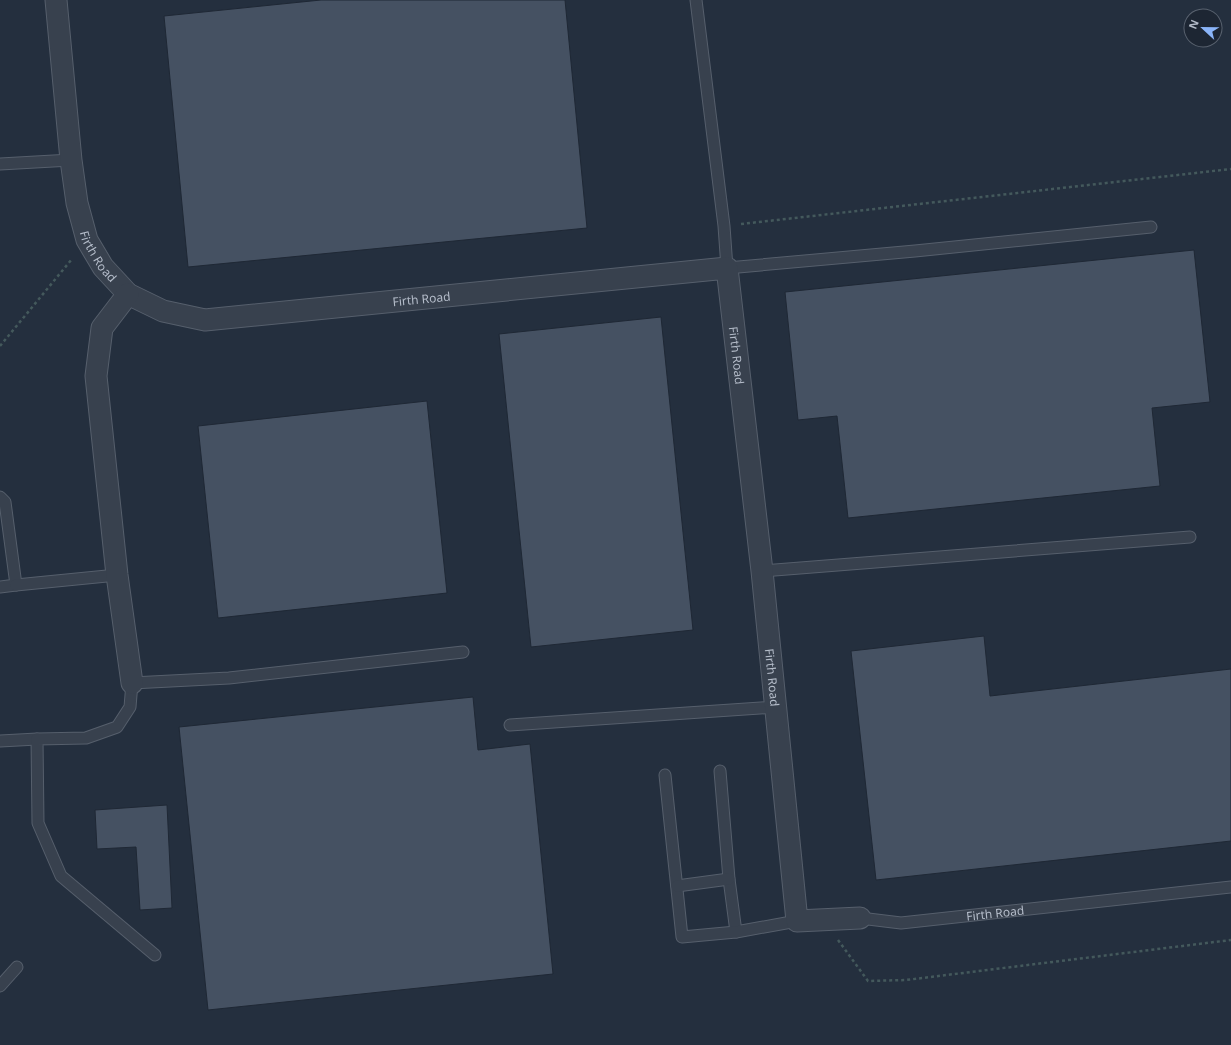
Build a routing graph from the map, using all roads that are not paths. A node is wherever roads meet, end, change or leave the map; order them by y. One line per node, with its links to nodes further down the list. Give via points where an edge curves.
1 (56, 0): 3 (street, Firth Road)
2 (696, 0): 6 (lane)
3 (72, 160): 4 (lane); 7 (street, Firth Road, via 77,203 87,240 103,267)
4 (0, 164)
5 (1151, 227): 6 (lane)
6 (727, 268): 7 (street, Firth Road, via 204,320 163,311); 10 (street, Firth Road)
7 (128, 294): 11 (street, via 102,328 96,376)
8 (0, 497): 12 (lane, via 5,502)
9 (1190, 537): 10 (lane)
10 (762, 571): 16 (street, Firth Road)
11 (117, 575): 12 (lane); 15 (street)
12 (16, 585): 13 (lane)
13 (0, 587)
14 (463, 652): 15 (lane, via 229,678)
15 (132, 683): 18 (lane, via 130,707 117,727 86,738)
16 (776, 706): 17 (lane); 26 (street, Firth Road)
17 (510, 725)
18 (36, 739): 19 (lane); 28 (lane, via 38,823 60,876)
19 (0, 741)
20 (720, 771): 22 (lane)
21 (665, 776): 23 (lane)
22 (729, 879): 23 (lane); 27 (lane)
23 (677, 886): 27 (lane, via 682,937)
24 (1231, 887): 25 (lane, Firth Road, via 902,923)
25 (860, 918): 26 (street, Firth Road)
26 (797, 921): 27 (lane)
27 (736, 932)
28 (155, 955)
29 (17, 967): 30 (lane)
30 (0, 986)

